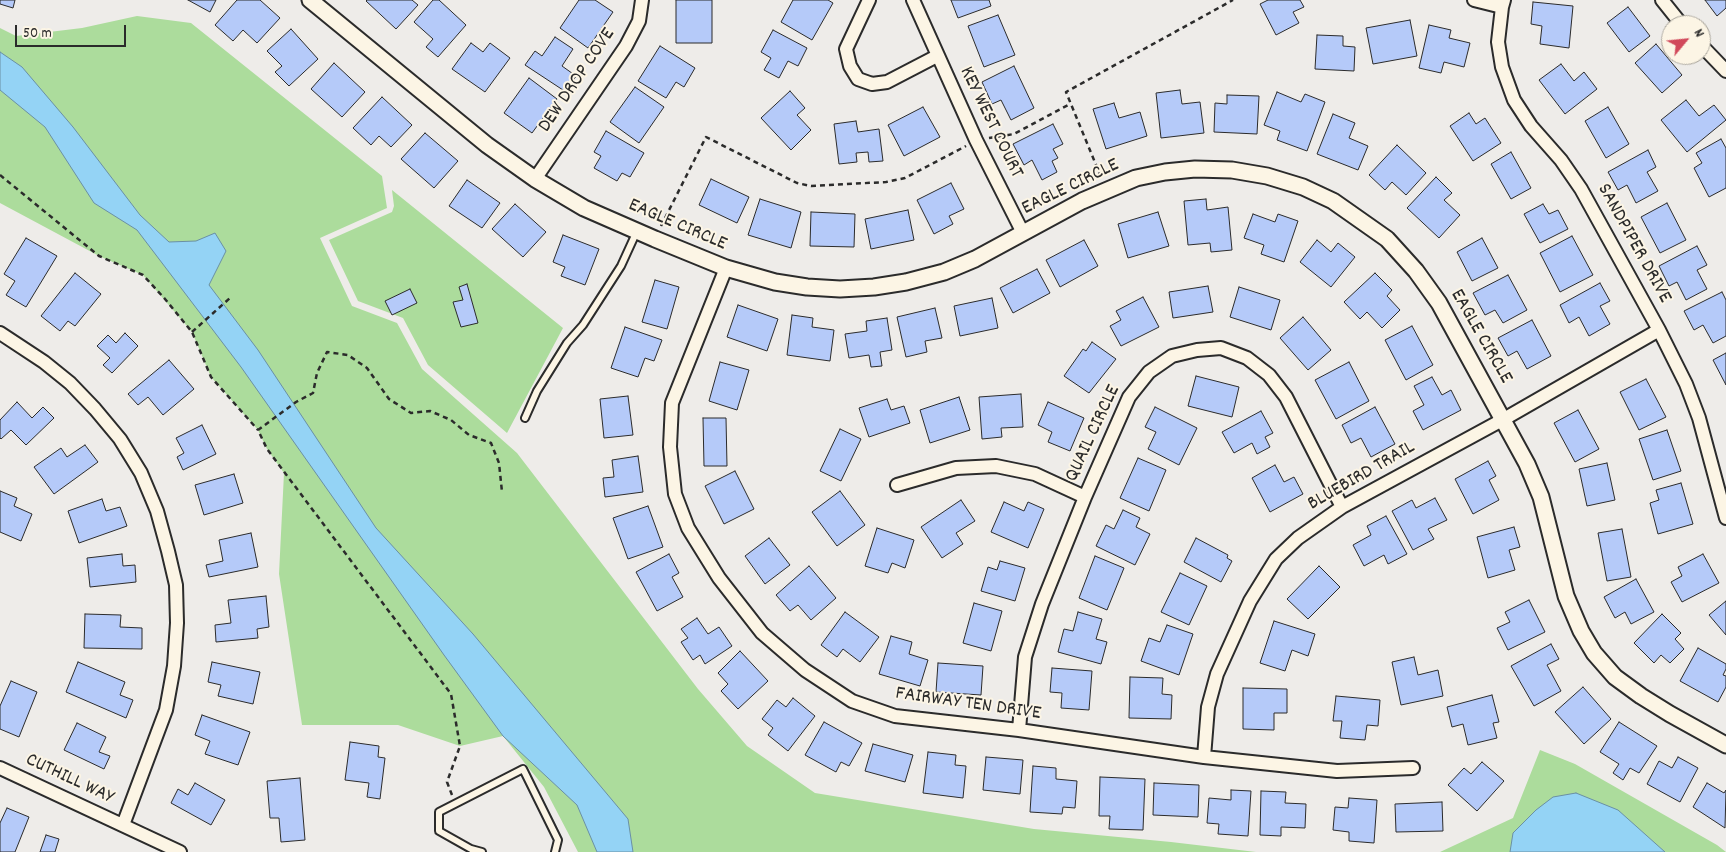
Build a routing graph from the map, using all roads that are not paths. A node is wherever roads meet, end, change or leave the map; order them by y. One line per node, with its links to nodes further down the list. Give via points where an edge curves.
1 (310, 0): 12 (street, EAGLE CIRCLE, via 487,145)
2 (642, 0): 12 (street, DEW DROP COVE, via 639,21 626,46)
3 (869, 0): 9 (street, KEY WEST COURT, via 846,49 850,66 858,79 872,84 887,82)
4 (913, 0): 9 (street, KEY WEST COURT)
5 (1474, 0): 7 (street)
6 (1662, 0): 8 (street)
7 (1503, 3): 16 (street, SANDPIPER DRIVE, via 1498,42 1502,67 1514,100 1581,189)
8 (1674, 15)
9 (937, 56): 14 (street, KEY WEST COURT)
10 (1711, 56): 11 (street)
11 (1726, 72)
12 (535, 179): 13 (street, EAGLE CIRCLE, via 584,208)
13 (637, 232): 15 (street, EAGLE CIRCLE); 18 (lane, via 621,266 584,325 562,351 537,391)
14 (1022, 233): 15 (street, EAGLE CIRCLE, via 944,272 874,287 807,287); 19 (street, EAGLE CIRCLE, via 1107,190 1136,178 1165,172 1232,170 1303,187 1333,201 1387,239 1416,271 1439,303)
15 (726, 268): 24 (street, FAIRWAY TEN DRIVE, via 672,403 670,447 675,494 688,528 719,578 762,633 805,670 852,701 895,716)
16 (1659, 330): 19 (street, BLUEBIRD TRAIL); 23 (street, SANDPIPER DRIVE, via 1699,418)
17 (1, 335): 29 (street, via 70,383 120,440 142,473 157,510 168,551 176,585 174,666 166,710)
18 (525, 418)
19 (1504, 419): 22 (street, BLUEBIRD TRAIL); 25 (street, EAGLE CIRCLE, via 1541,497 1566,596 1594,653 1615,678)
20 (897, 485): 21 (street, via 956,468 996,466 1035,474)
21 (1085, 497): 22 (street, QUAIL CIRCLE, via 1129,397 1149,372 1172,356 1221,348 1247,358 1268,375 1286,397); 24 (street, QUAIL CIRCLE, via 1042,604 1025,657)
22 (1342, 507): 26 (street, BLUEBIRD TRAIL, via 1298,538 1276,559 1250,602 1217,674 1208,707)
23 (1726, 518)
24 (1019, 730): 26 (street, FAIRWAY TEN DRIVE)
25 (1726, 745)
26 (1204, 757): 28 (street, FAIRWAY TEN DRIVE, via 1337,771)
27 (0, 768): 29 (street, CUTHILL WAY)
28 (1414, 768)
29 (123, 825): 30 (street, CUTHILL WAY)
30 (180, 852)
31 (482, 852): 32 (lane, via 439,831 439,812 524,769 558,840)
32 (555, 852)

